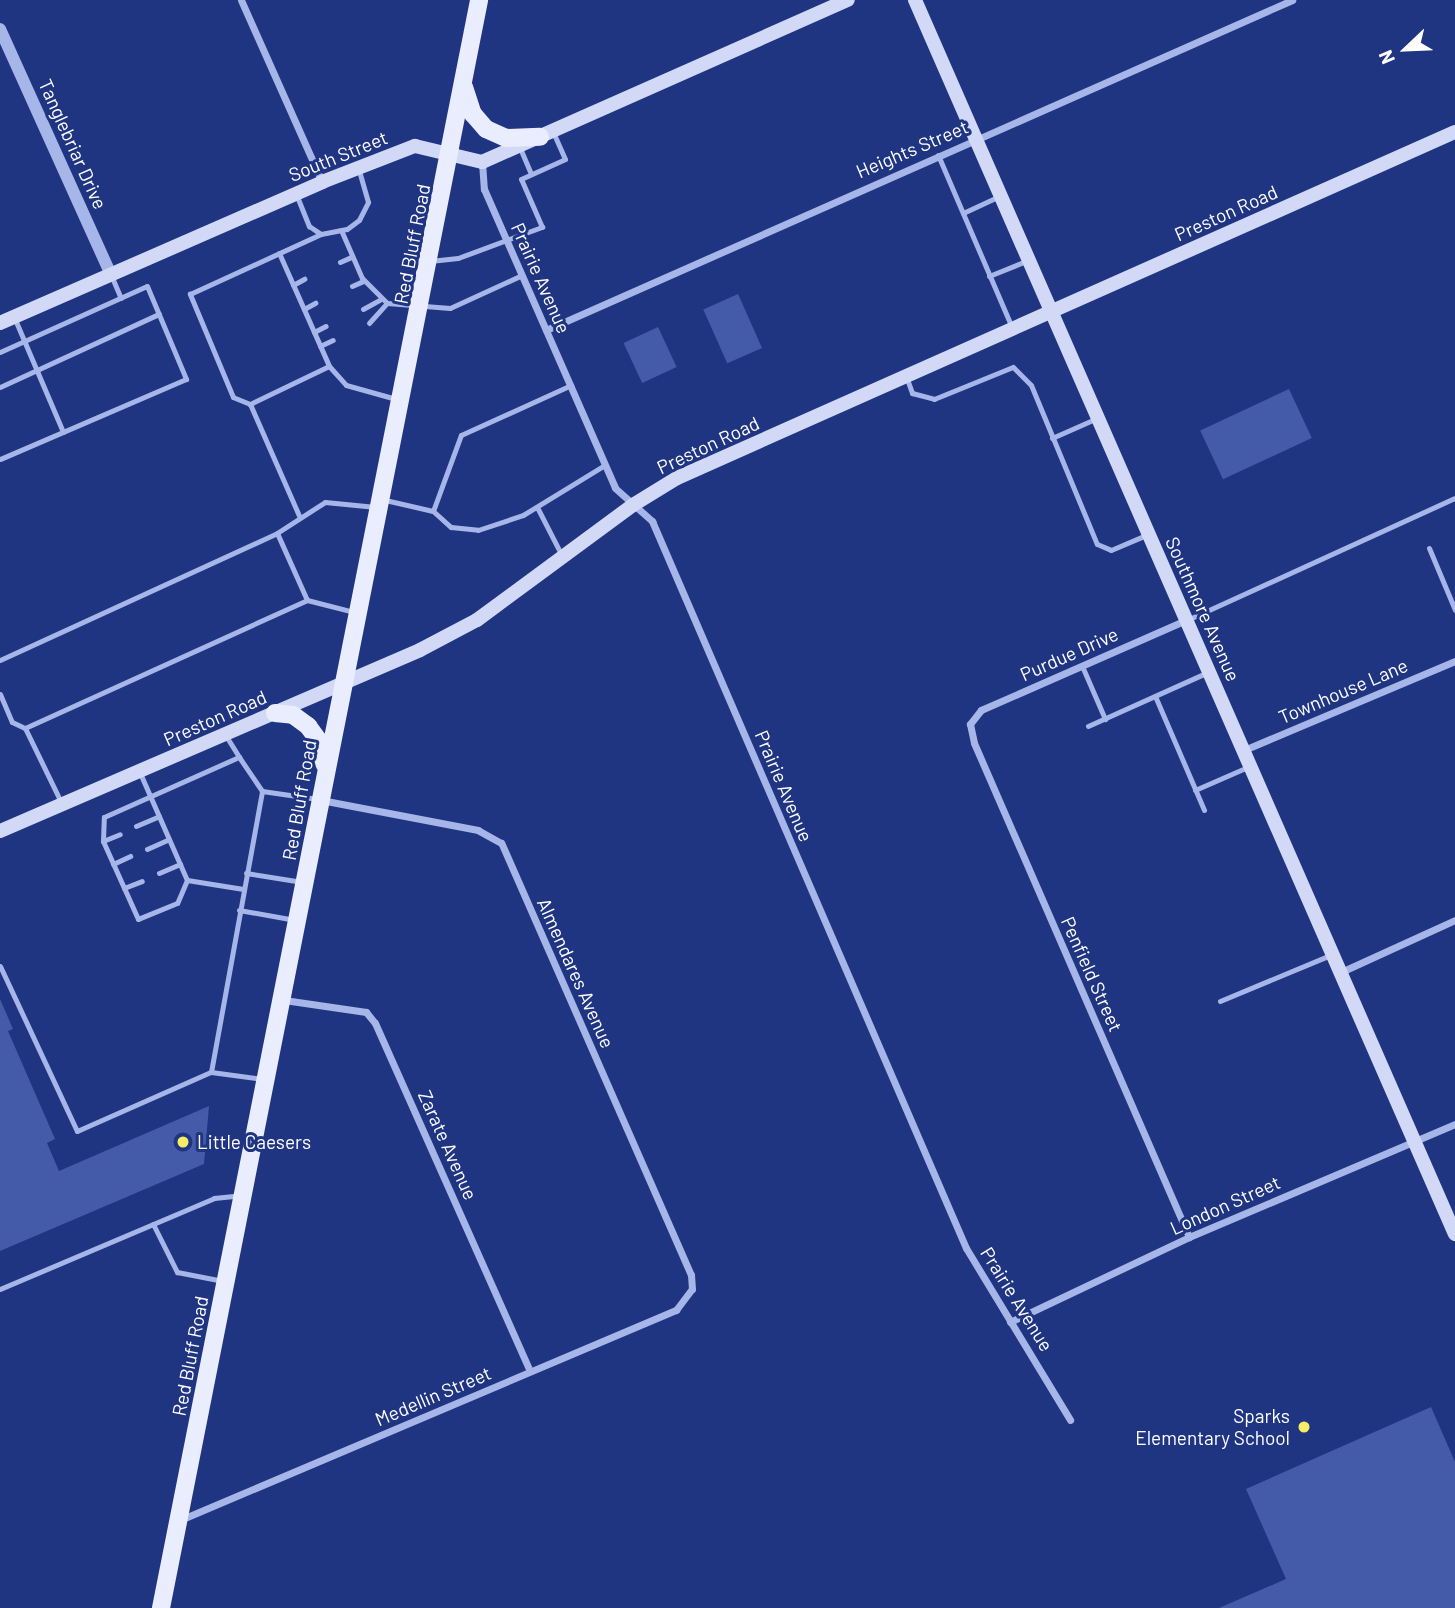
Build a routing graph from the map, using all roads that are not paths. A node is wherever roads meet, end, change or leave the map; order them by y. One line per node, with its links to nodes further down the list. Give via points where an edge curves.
1 (241, 0): 17 (street)
2 (479, 0): 7 (main road, Red Bluff Road)
3 (848, 0): 9 (main road)
4 (915, 0): 10 (main road, Southmore Avenue)
5 (1292, 0): 10 (street, Heights Street)
6 (0, 29): 29 (street, Tanglebriar Drive)
7 (463, 87): 9 (main road, via 473,114 486,129 506,138); 12 (main road, Red Bluff Road)
8 (1455, 132): 42 (main road, Preston Road)
9 (547, 134): 11 (main road); 16 (lane, via 565,159)
10 (976, 139): 13 (street, Heights Street); 19 (main road, Southmore Avenue)
11 (519, 146): 14 (main road); 16 (lane)
12 (450, 155): 14 (main road, South Street); 15 (main road, South Street, via 415,146); 27 (main road, Red Bluff Road)
13 (938, 155): 20 (lane); 49 (street, Heights Street)
14 (482, 162): 23 (street, Prairie Avenue, via 484,189)
15 (359, 168): 17 (main road, South Street); 21 (lane, via 368,202 359,220)
16 (531, 174): 23 (lane, via 521,178 542,227)
17 (322, 182): 18 (main road, South Street)
18 (296, 194): 22 (lane, via 309,226); 29 (main road, South Street)
19 (1001, 196): 20 (lane); 26 (main road, Southmore Avenue)
20 (962, 213): 31 (lane)
21 (341, 230): 22 (lane); 25 (lane)
22 (321, 234): 24 (lane)
23 (508, 243): 27 (lane); 30 (street, Prairie Avenue)
24 (279, 253): 34 (lane); 61 (lane, via 190,294 233,397)
25 (351, 257): 28 (lane); 33 (lane)
26 (1029, 260): 31 (lane); 42 (main road, Southmore Avenue)
27 (430, 261): 39 (main road, Red Bluff Road)
28 (340, 262)
29 (111, 275): 36 (lane); 44 (main road, South Street)
30 (522, 275): 39 (lane, via 450,308); 49 (street, Prairie Avenue)
31 (989, 276): 48 (lane)
32 (304, 279): 34 (lane)
33 (363, 281): 35 (lane); 37 (lane)
34 (293, 285): 40 (lane)
35 (352, 286)
36 (121, 298): 43 (lane, via 147,286); 52 (lane)
37 (384, 301): 39 (lane); 41 (lane); 46 (lane)
38 (315, 303): 40 (lane)
39 (421, 306): 60 (main road, Red Bluff Road)
40 (303, 309): 50 (lane)
41 (363, 309)
42 (1051, 311): 48 (main road, Preston Road); 62 (main road, Southmore Avenue)
43 (159, 314): 56 (lane); 63 (lane, via 186,379)
44 (14, 317): 45 (main road, South Street); 52 (lane)
45 (0, 323)
46 (369, 323)
47 (327, 326): 50 (lane)
48 (1012, 328): 57 (main road, Preston Road)
49 (546, 330): 58 (street, Prairie Avenue)
50 (314, 332): 53 (lane)
51 (333, 340): 53 (lane)
52 (24, 342): 54 (lane); 56 (lane)
53 (320, 346): 55 (lane)
54 (0, 352)
55 (329, 366): 60 (lane, via 346,385); 61 (lane)
56 (37, 370): 59 (lane); 63 (lane)
57 (905, 375): 64 (lane, via 912,393 934,399 1013,367 1031,385); 69 (main road, Preston Road, via 677,478)
58 (571, 385): 66 (street, Prairie Avenue); 71 (lane, via 461,435)
59 (0, 387)
60 (403, 401): 68 (main road, Red Bluff Road)
61 (250, 404): 72 (lane)
62 (1098, 418): 64 (lane); 74 (main road, Southmore Avenue)
63 (63, 432): 65 (lane)
64 (1052, 438): 74 (lane, via 1097,544 1111,550)
65 (0, 459)
66 (605, 465): 69 (street, Prairie Avenue, via 615,488); 70 (lane)
67 (1455, 498): 80 (lane)
68 (381, 503): 71 (lane); 72 (lane, via 325,502); 79 (main road, Red Bluff Road)
69 (633, 505): 76 (main road, Preston Road); 141 (street, Prairie Avenue, via 652,522 966,1248)
70 (537, 507): 71 (lane, via 478,530 451,527); 76 (lane)
71 (433, 511)
72 (300, 518): 73 (lane)
73 (277, 533): 77 (lane); 81 (lane)
74 (1149, 533): 80 (main road, Southmore Avenue)
75 (1429, 548): 78 (lane)
76 (563, 557): 85 (main road, Preston Road, via 477,620)
77 (307, 600): 79 (lane); 92 (lane)
78 (1455, 610)
79 (357, 613): 85 (main road, Red Bluff Road)
80 (1187, 620): 83 (street, Purdue Drive); 84 (main road, Southmore Avenue)
81 (0, 660)
82 (1455, 661): 94 (street, Townhouse Lane)
83 (1082, 666): 89 (lane); 90 (street, Purdue Drive, via 981,710)
84 (1209, 672): 87 (lane); 94 (main road, Southmore Avenue)
85 (342, 682): 88 (main road, Preston Road); 97 (main road, Red Bluff Road)
86 (0, 694): 92 (lane, via 12,722)
87 (1155, 696): 89 (lane); 99 (lane)
88 (275, 713): 93 (main road, Preston Road); 97 (main road, via 293,715 308,726 319,741)
89 (1105, 719): 91 (lane)
90 (970, 724): 137 (street, Penfield Street, via 974,743)
91 (1088, 726)
92 (24, 728): 103 (lane)
93 (225, 735): 95 (lane); 98 (main road, Preston Road)
94 (1244, 750): 96 (main road, Southmore Avenue)
95 (239, 757): 100 (lane); 101 (lane)
96 (1250, 765): 99 (lane); 125 (main road, Southmore Avenue)
97 (326, 771): 102 (main road, Red Bluff Road)
98 (140, 773): 101 (lane); 103 (main road, Preston Road)
99 (1195, 790): 104 (lane)
100 (261, 791): 102 (lane); 116 (lane)
101 (151, 796): 105 (lane); 110 (lane, via 104,817)
102 (321, 800): 119 (main road, Red Bluff Road); 140 (street, Almendares Avenue, via 478,830 501,843 691,1275)
103 (62, 804): 107 (main road, Preston Road)
104 (1204, 810)
105 (159, 816): 106 (lane); 109 (lane)
106 (136, 826)
107 (0, 831)
108 (120, 834): 110 (lane)
109 (169, 839): 111 (lane); 114 (lane)
110 (103, 841): 113 (lane)
111 (147, 849)
112 (130, 856): 113 (lane)
113 (113, 864): 120 (lane)
114 (180, 864): 115 (lane); 117 (lane)
115 (159, 873)
116 (246, 873): 119 (lane); 121 (lane)
117 (187, 880): 120 (lane, via 177,903 138,919); 121 (lane)
118 (142, 881): 120 (lane)
119 (305, 882): 123 (main road, Red Bluff Road)
120 (124, 888)
121 (243, 889): 122 (lane)
122 (240, 910): 123 (lane); 130 (lane)
123 (298, 920): 128 (main road, Red Bluff Road)
124 (1455, 920): 127 (street)
125 (1332, 954): 127 (main road, Southmore Avenue); 129 (lane)
126 (0, 966): 130 (lane, via 77,1131)
127 (1340, 972): 133 (main road, Southmore Avenue)
128 (282, 1000): 131 (main road, Red Bluff Road); 142 (street, Zarate Avenue, via 366,1012 375,1023)
129 (1220, 1001)
130 (211, 1072): 131 (lane)
131 (267, 1080): 134 (main road, Red Bluff Road)
132 (1455, 1124): 133 (street, London Street)
133 (1414, 1139): 136 (main road, Southmore Avenue); 137 (street, London Street)
134 (244, 1194): 135 (lane, via 214,1198); 138 (main road, Red Bluff Road)
135 (153, 1224): 138 (lane, via 177,1272); 139 (lane)
136 (1455, 1234)
137 (1189, 1237): 141 (street, London Street)
138 (226, 1282): 144 (main road, Red Bluff Road)
139 (0, 1289)
140 (692, 1289): 142 (street, Medellin Street, via 676,1310)
141 (1010, 1322): 143 (street, Prairie Avenue)
142 (530, 1371): 144 (street, Medellin Street)
143 (1070, 1420)
144 (178, 1521): 145 (main road, Red Bluff Road)
145 (160, 1608)

